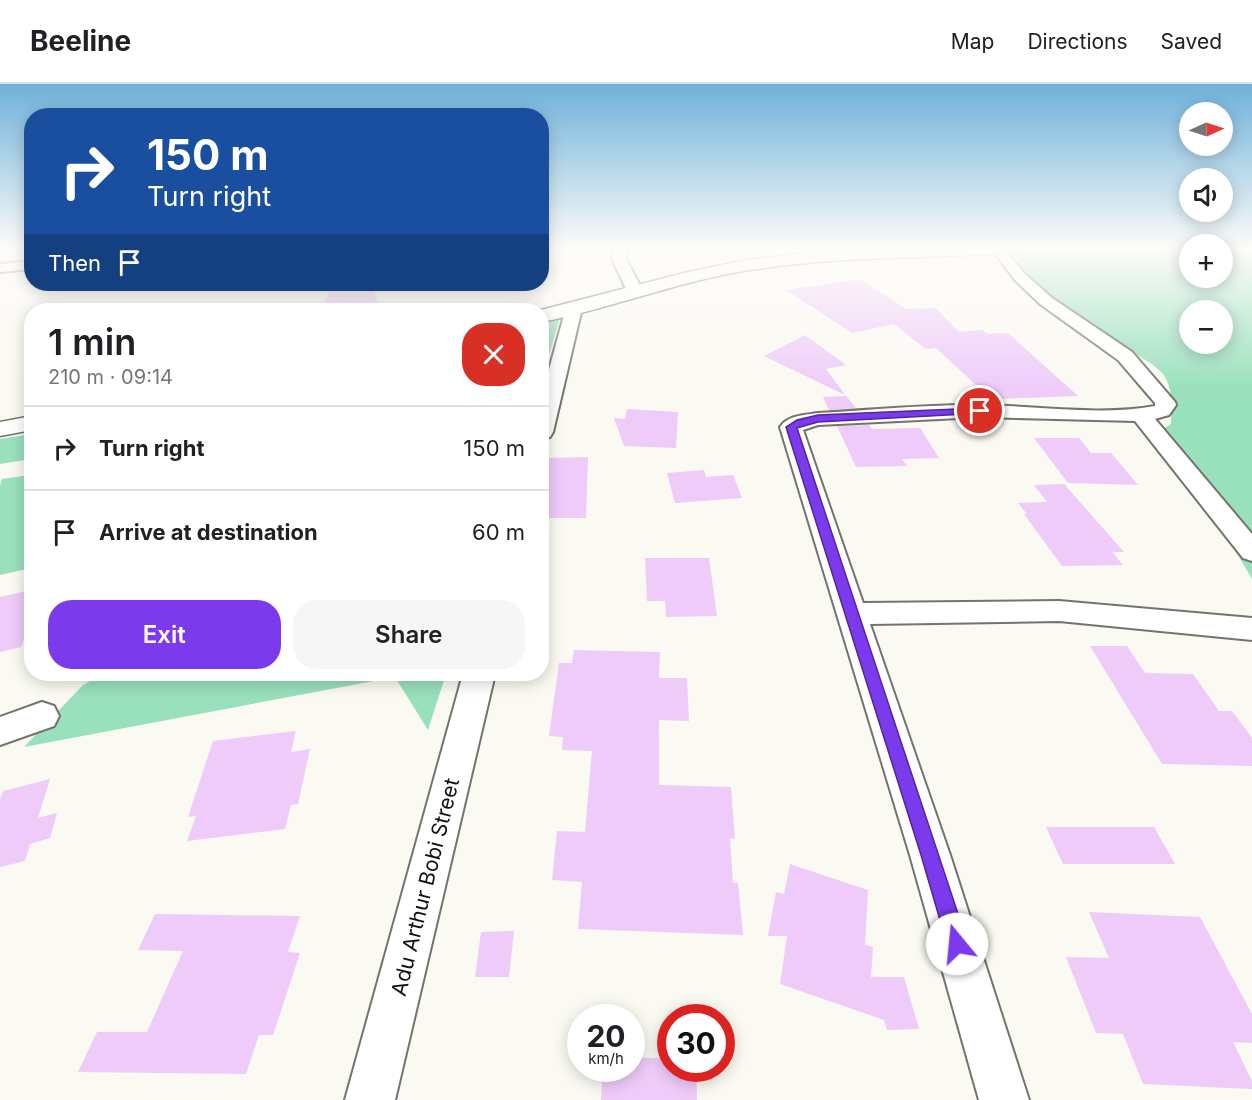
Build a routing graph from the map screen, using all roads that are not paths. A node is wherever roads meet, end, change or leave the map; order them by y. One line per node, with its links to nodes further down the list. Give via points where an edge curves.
1 (619, 295): 3 (main road)
2 (1040, 295): 6 (street, via 1125,356 1152,385 1166,405 1162,411)
3 (573, 308): 4 (main road); 5 (street)
4 (549, 314)
5 (549, 404)
6 (1141, 415): 9 (street); 10 (street, via 980,411 818,418 791,427)
7 (24, 424): 8 (main road)
8 (0, 429)
9 (1252, 552)
10 (852, 614): 11 (street, via 1059,611); 16 (street)
11 (1252, 629)
12 (477, 681): 15 (street, Adu Arthur Bobi Street)
13 (42, 716): 14 (street)
14 (0, 731)
15 (370, 1100)
16 (1004, 1100)

